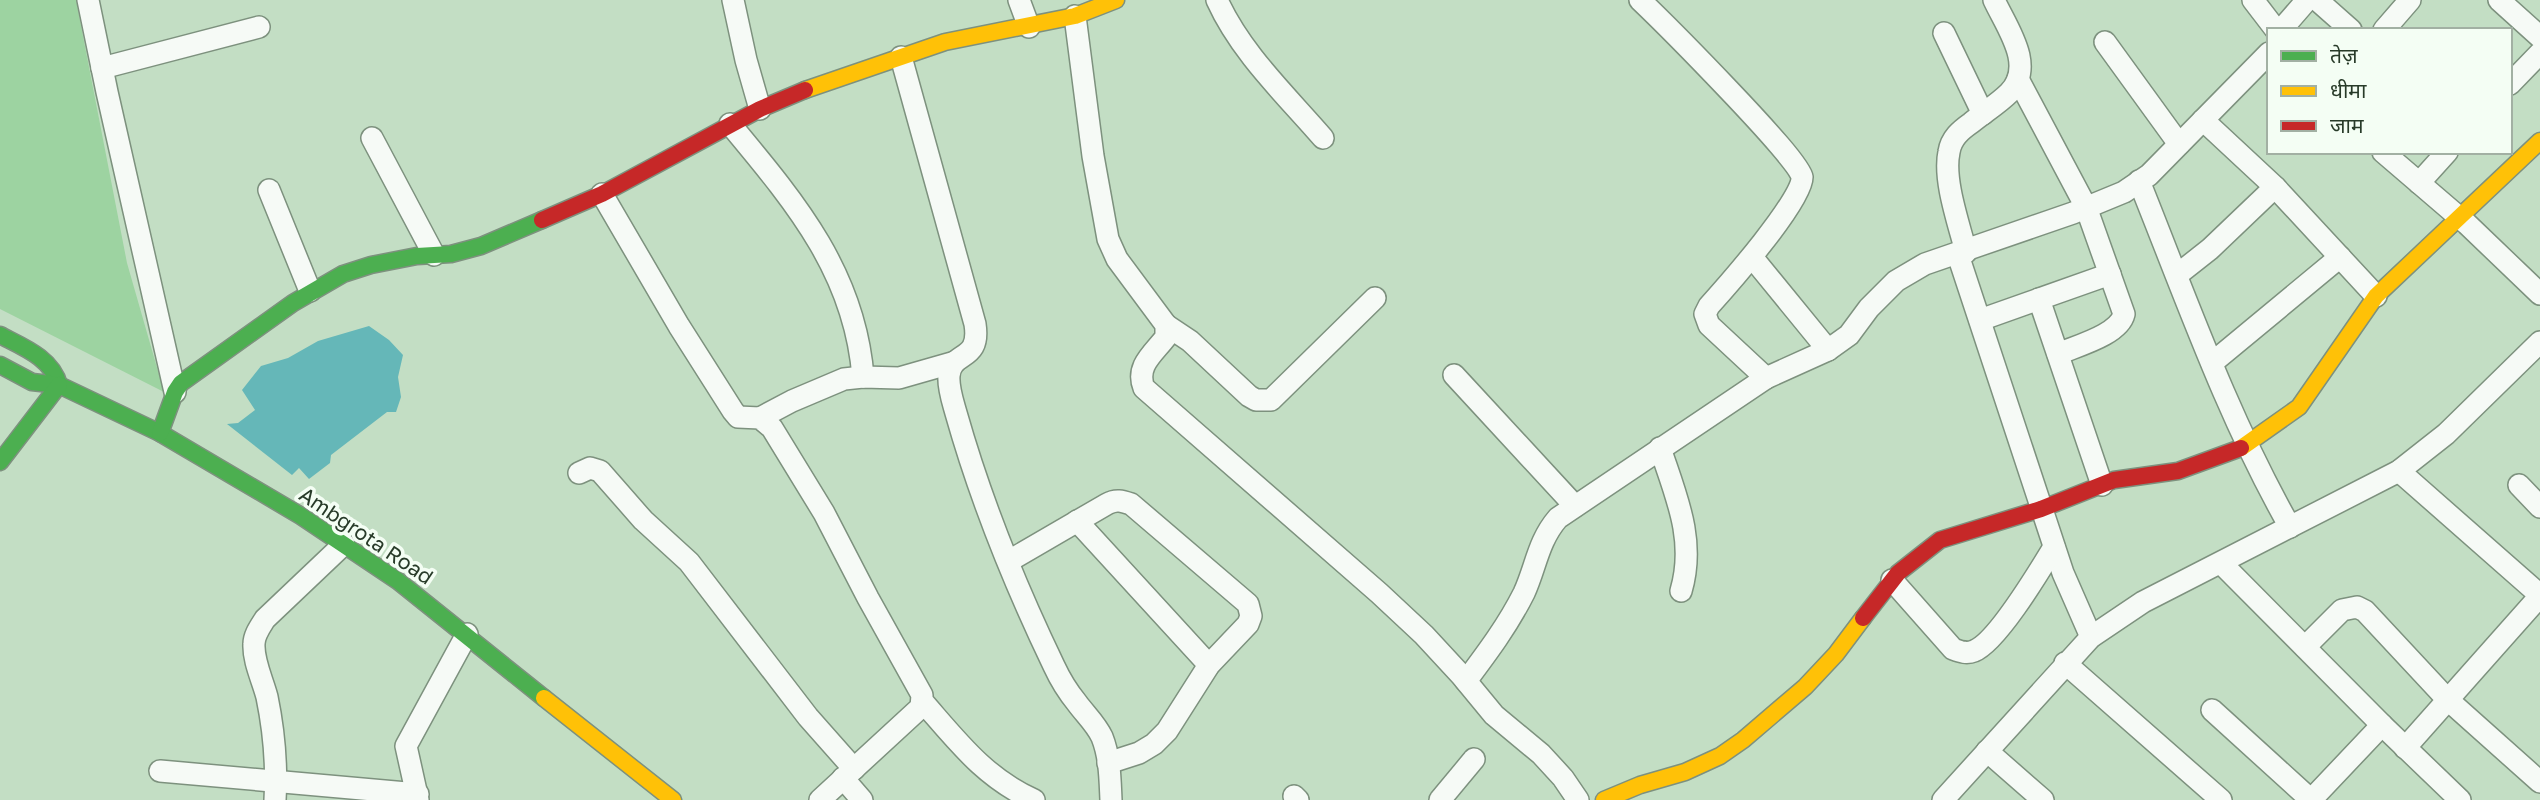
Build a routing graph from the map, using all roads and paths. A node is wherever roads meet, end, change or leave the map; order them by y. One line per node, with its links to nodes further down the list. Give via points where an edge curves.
1 (89, 0): 26 (street)
2 (733, 0): 29 (street)
3 (1019, 0): 15 (street)
4 (1116, 0): 13 (street)
5 (1217, 0): 34 (street, via 1246,50)
6 (1640, 0): 48 (street, via 1770,134 1800,172 1796,193)
7 (1994, 0): 27 (street, via 2020,56)
8 (2253, 0): 16 (street)
9 (2307, 0): 17 (street)
10 (2317, 0): 18 (street)
11 (2410, 0): 19 (street)
12 (2499, 0): 21 (street)
13 (1075, 16): 15 (street); 58 (street, via 1108,239 1117,259)
14 (259, 27): 26 (street)
15 (1029, 27): 25 (street, via 945,42)
16 (2276, 28)
17 (2280, 28)
18 (2349, 28)
19 (2386, 28)
20 (1944, 33): 30 (street)
21 (2540, 37)
22 (2105, 42): 36 (street)
23 (2540, 53): 28 (street)
24 (2267, 55): 31 (street)
25 (901, 57): 29 (street); 63 (street, via 975,324 974,346)
26 (102, 68): 70 (street)
27 (2018, 79): 30 (street, via 2010,92); 44 (street)
28 (2512, 82)
29 (760, 108): 32 (street)
30 (1983, 114): 46 (street, via 1961,130 1948,153)
31 (2203, 120): 36 (street); 41 (street)
32 (730, 124): 43 (street); 67 (street, via 790,196 825,249 852,315)
33 (372, 138): 47 (street)
34 (1324, 138)
35 (2540, 141): 45 (street)
36 (2179, 144): 39 (street)
37 (2385, 154): 40 (street)
38 (2445, 154): 40 (street)
39 (2139, 181): 44 (street); 51 (street)
40 (2419, 183): 45 (street)
41 (2275, 187): 49 (street); 51 (street)
42 (270, 190): 52 (street)
43 (602, 194): 47 (street, via 481,246); 71 (street, via 733,411 738,417)
44 (2086, 208): 46 (street); 50 (street)
45 (2460, 218): 53 (street); 54 (street)
46 (1962, 253): 57 (street); 61 (street, via 1924,264 1896,281 1849,335)
47 (434, 255): 52 (street, via 371,265)
48 (1752, 257): 61 (street); 68 (street, via 1709,306 1706,319)
49 (2340, 257): 54 (street); 64 (street)
50 (2110, 274): 56 (street); 62 (street, via 2123,320 2112,331)
51 (2177, 275): 64 (street)
52 (310, 292): 70 (street, via 204,364)
53 (2540, 293)
54 (2376, 296): 73 (street, via 2299,407)
55 (1375, 298): 58 (street, via 1271,400 1249,396)
56 (2039, 299): 57 (street); 62 (street)
57 (1980, 320): 82 (street)
58 (1166, 325): 97 (street, via 1167,337 1143,366 1143,388 1379,593)
59 (0, 335): 69 (street, via 42,360)
60 (2540, 342): 76 (street, via 2446,434)
61 (1828, 350): 68 (street)
62 (2058, 354): 78 (street)
63 (955, 362): 67 (street, via 898,378); 87 (street, via 949,375 957,413)
64 (2212, 363): 73 (street)
65 (0, 365): 69 (street, Ambgrota Road, via 32,382)
66 (1454, 375): 80 (street)
67 (863, 377): 71 (street, via 823,387)
68 (1766, 378): 74 (street)
69 (59, 385): 72 (street, Ambgrota Road); 75 (street)
70 (175, 392): 72 (street)
71 (760, 418): 99 (street, via 772,428 824,513 917,682)
72 (160, 433): 85 (street, Ambgrota Road)
73 (2247, 446): 78 (street, via 2178,471); 84 (street)
74 (1660, 448): 80 (street); 90 (street, via 1687,540 1687,571)
75 (0, 462)
76 (2399, 471): 84 (street); 91 (street)
77 (579, 473): 107 (street, via 590,468 600,471 688,562)
78 (2102, 485): 82 (street)
79 (2519, 485): 81 (street)
80 (1575, 506): 97 (street, via 1547,531 1525,591)
81 (2540, 507)
82 (2041, 509): 86 (street); 89 (street, via 1940,540)
83 (1077, 521): 87 (street); 96 (street); 96 (street, via 1113,501 1131,504 1243,598 1251,610 1248,624)
84 (2290, 527): 88 (street)
85 (344, 544): 92 (street, Ambgrota Road); 109 (street, via 257,632 254,644 276,749)
86 (2054, 547): 89 (street, via 2018,603 1973,652 1953,649); 93 (street)
87 (1009, 561): 105 (street, via 1055,669 1097,728)
88 (2221, 563): 93 (street, via 2143,602); 94 (street)
89 (1892, 580): 118 (street, via 1836,654 1743,740 1685,772)
90 (1681, 591)
91 (2540, 596): 98 (street)
92 (467, 635): 110 (street, via 406,746); 111 (street, Ambgrota Road)
93 (2091, 637): 95 (street)
94 (2305, 647): 98 (street, via 2342,610 2357,607); 101 (street)
95 (2065, 663): 103 (street); 121 (street)
96 (1209, 665): 105 (street, via 1154,744)
97 (1466, 681): 117 (street, via 1494,715 1541,754)
98 (2447, 699): 102 (street); 108 (street)
99 (923, 702): 107 (street); 114 (street, via 988,773)
100 (2212, 710): 122 (street)
101 (2382, 725): 102 (street); 122 (street)
102 (2405, 748): 123 (street)
103 (1987, 751): 119 (street); 120 (street)
104 (1474, 759): 116 (street)
105 (1108, 763): 115 (street)
106 (160, 771): 109 (street)
107 (849, 773): 112 (street); 113 (street)
108 (2540, 782)
109 (276, 790): 110 (street)
110 (418, 797)
111 (673, 800)
112 (820, 800)
113 (862, 800)
114 (1034, 800)
115 (1111, 800)
116 (1440, 800)
117 (1578, 800)
118 (1604, 800)
119 (1943, 800)
120 (2043, 800)
121 (2221, 800)
122 (2311, 800)
123 (2460, 800)

